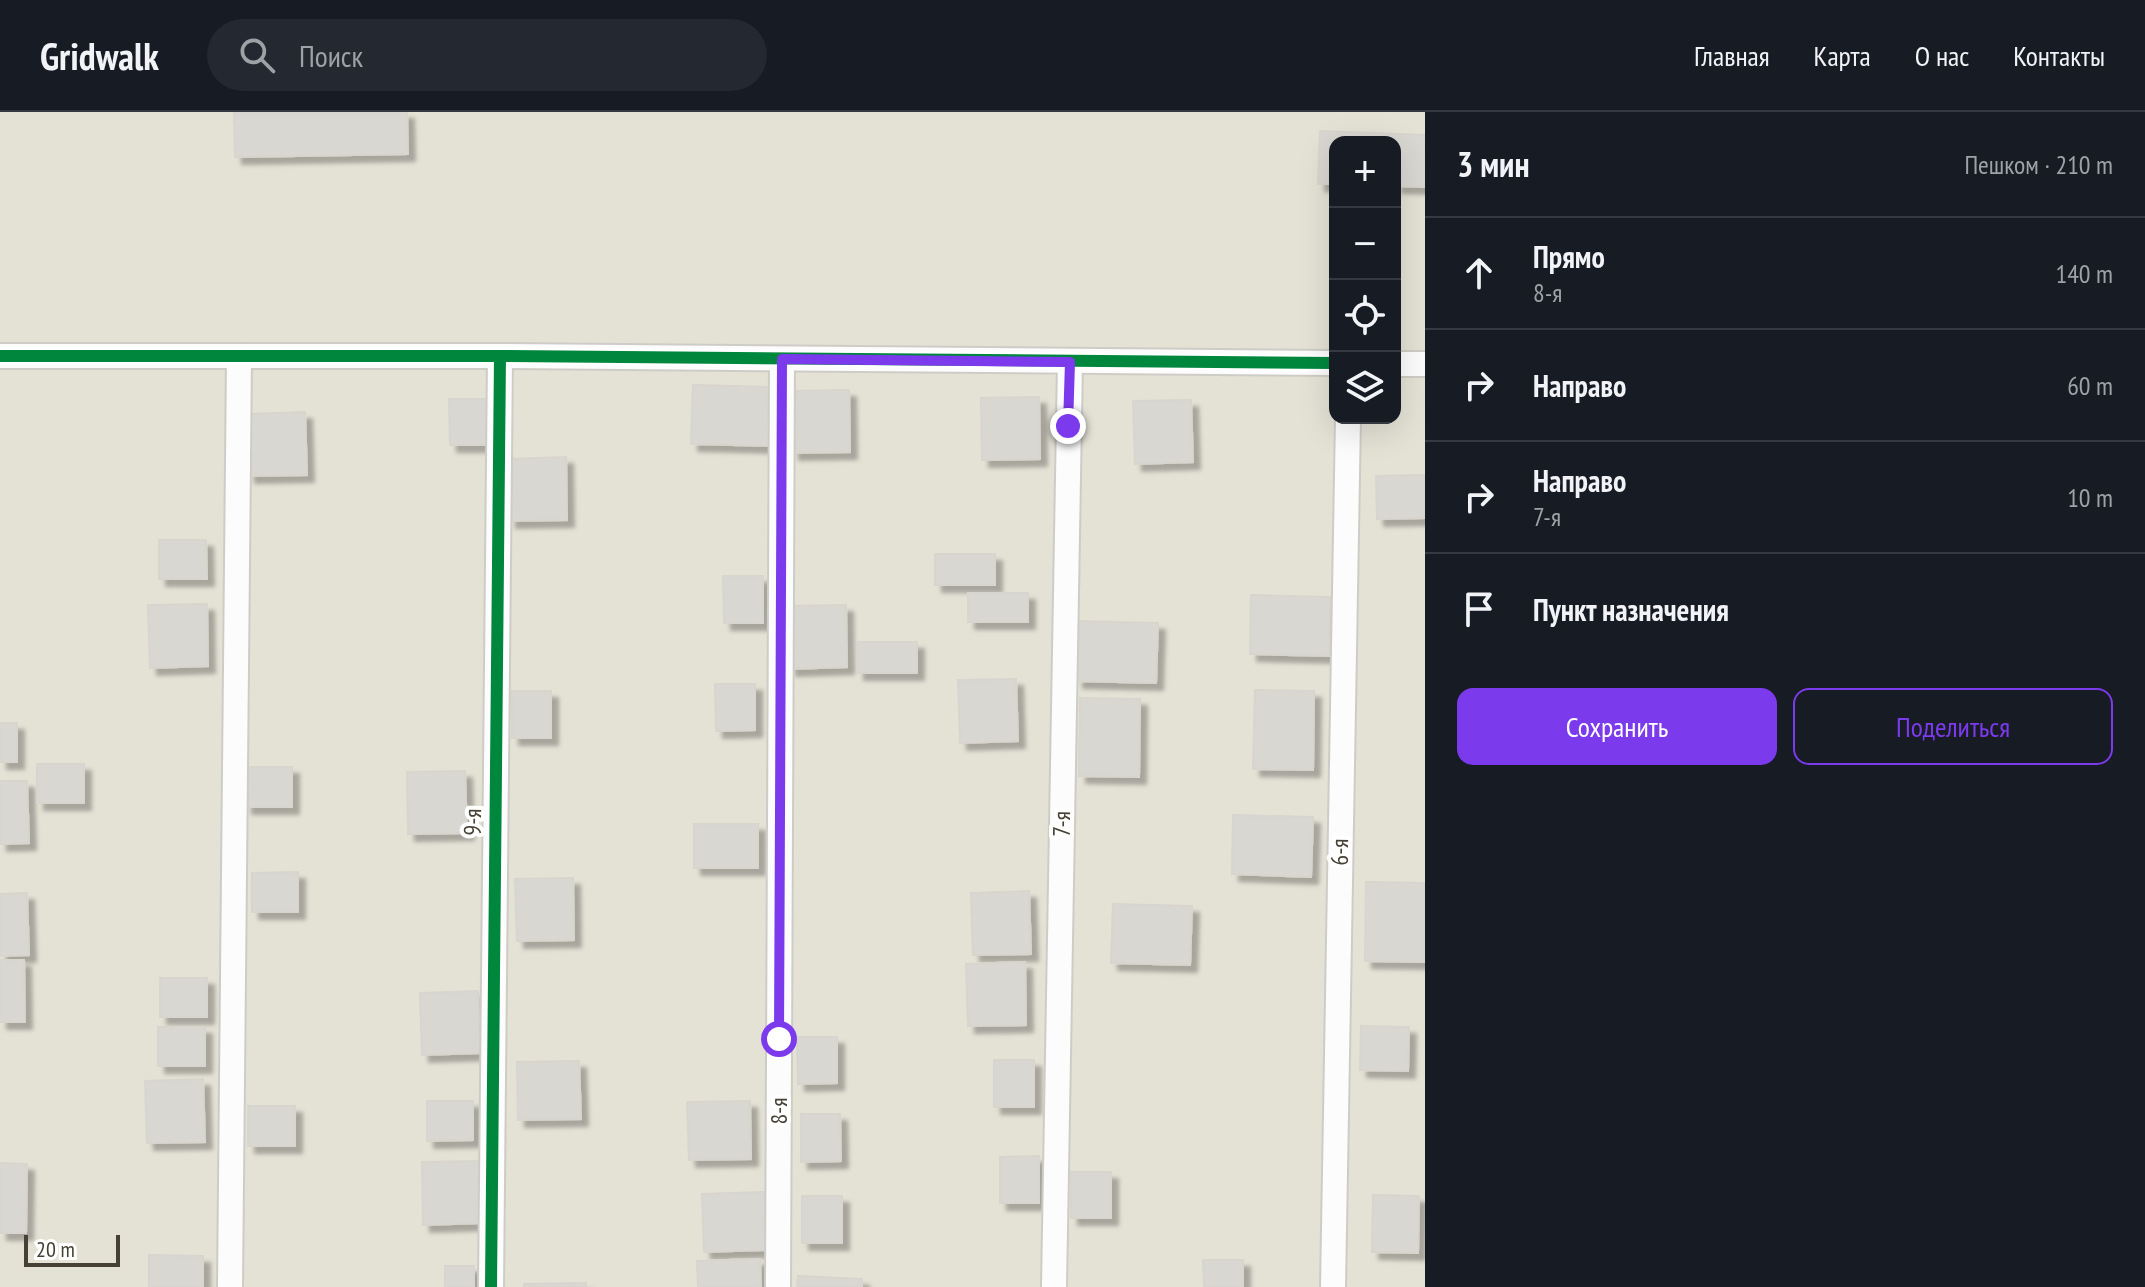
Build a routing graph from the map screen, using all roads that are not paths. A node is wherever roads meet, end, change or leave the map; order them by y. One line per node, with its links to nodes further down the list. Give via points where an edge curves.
1 (0, 356): 3 (street)
2 (500, 356): 3 (street); 4 (street); 11 (street, 9-я)
3 (239, 357): 10 (street)
4 (782, 359): 5 (street); 12 (street, 8-я)
5 (1070, 362): 6 (street); 13 (street, 7-я)
6 (1329, 363)
7 (1401, 364): 8 (street)
8 (1425, 364)
9 (1348, 424): 14 (street, 6-я)
10 (230, 1287)
11 (491, 1287)
12 (778, 1287)
13 (1054, 1287)
14 (1333, 1287)

